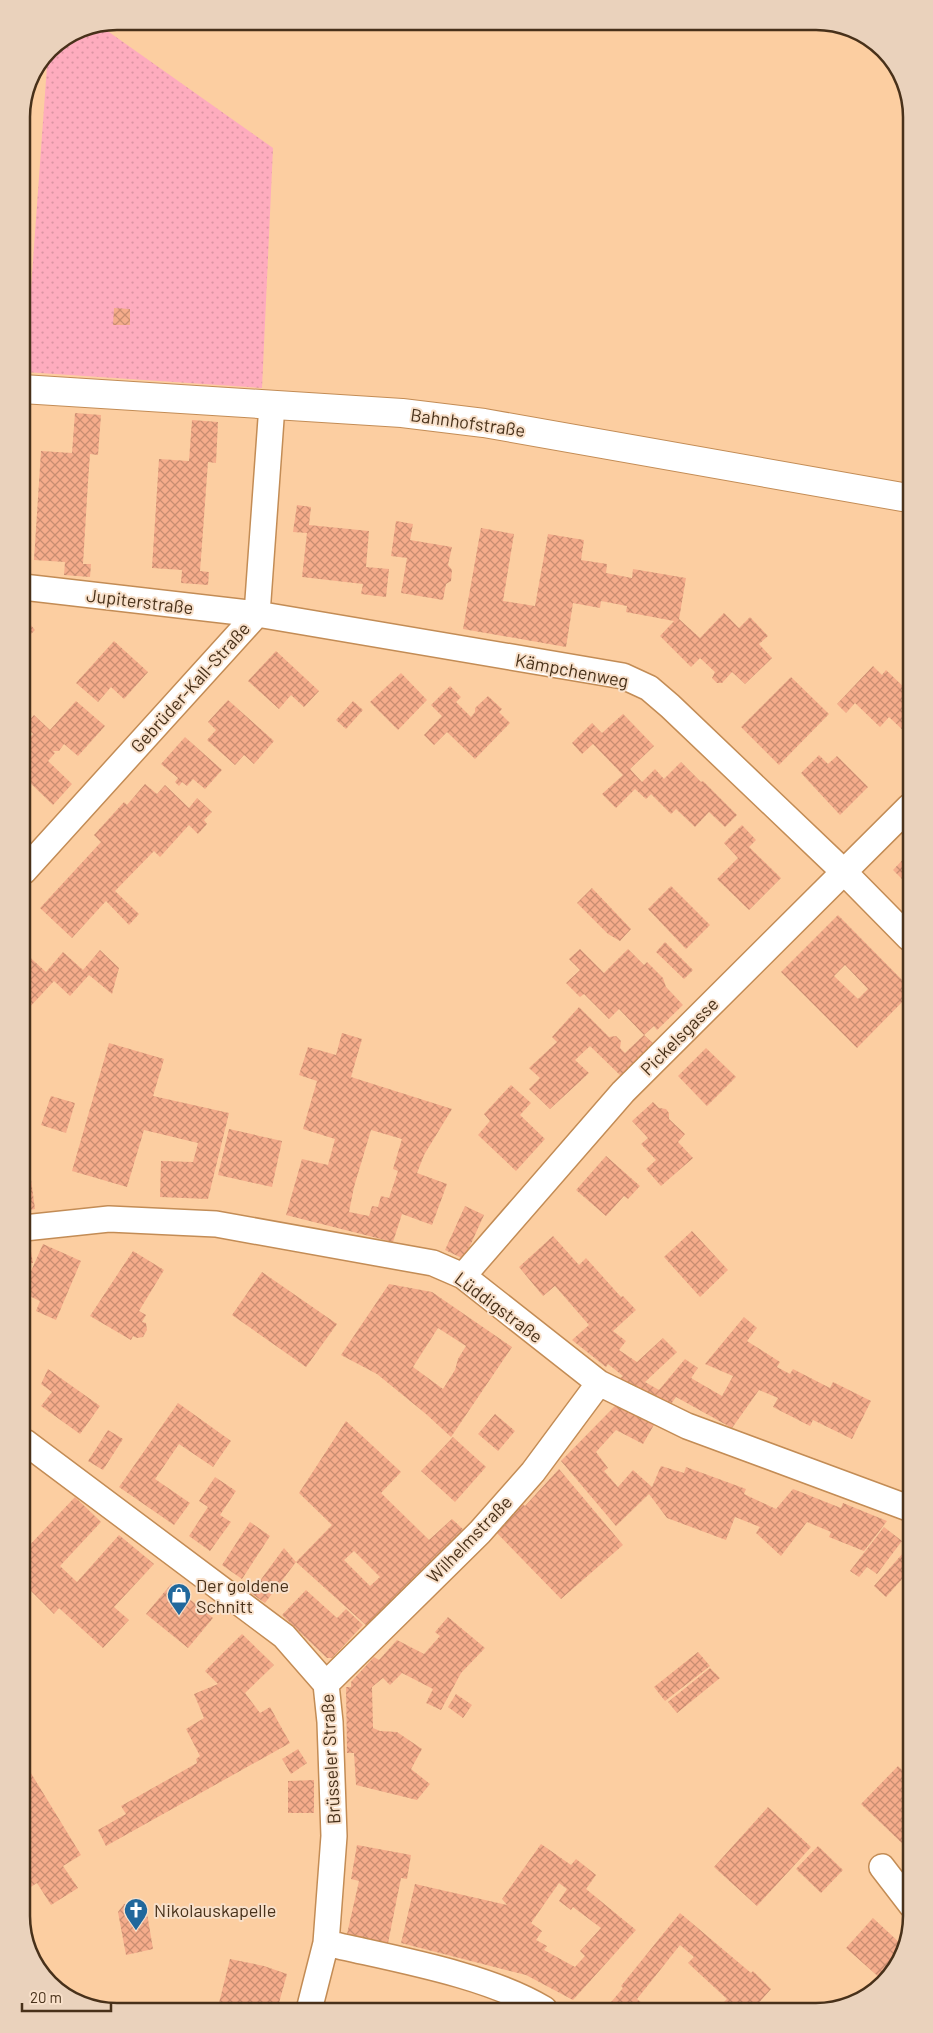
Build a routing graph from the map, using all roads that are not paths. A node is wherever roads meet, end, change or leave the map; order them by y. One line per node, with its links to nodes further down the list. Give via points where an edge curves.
1 (30, 390): 2 (main road, Bahnhofstraße)
2 (272, 405): 3 (main road, Bahnhofstraße, via 402,413 484,424); 5 (street, Gebrüder-Kall-Straße)
3 (903, 497)
4 (30, 588): 5 (street, Jupiterstraße)
5 (257, 614): 7 (street, Gebrüder-Kall-Straße); 8 (street, Kämpchenweg, via 623,676 649,688 670,706)
6 (903, 813): 8 (street, Pickelsgasse)
7 (30, 864)
8 (844, 872): 9 (street, Kämpchenweg); 11 (street, Pickelsgasse, via 623,1092)
9 (903, 932)
10 (30, 1227): 11 (street, Lüddigstraße, via 109,1219 216,1224 433,1263)
11 (463, 1276): 12 (street, Lüddigstraße)
12 (599, 1383): 14 (street, Lüddigstraße, via 686,1426); 15 (street, Wilhelmstraße, via 533,1472 480,1532)
13 (30, 1446): 15 (street, Brüsseler Straße, via 284,1636)
14 (903, 1506)
15 (326, 1684): 18 (street, Brüsseler Straße, via 334,1836)
16 (882, 1867): 17 (street)
17 (903, 1894)
18 (326, 1943): 19 (street, Brüsseler Straße); 20 (street, via 456,1975)
19 (312, 2003)
20 (534, 2003)

